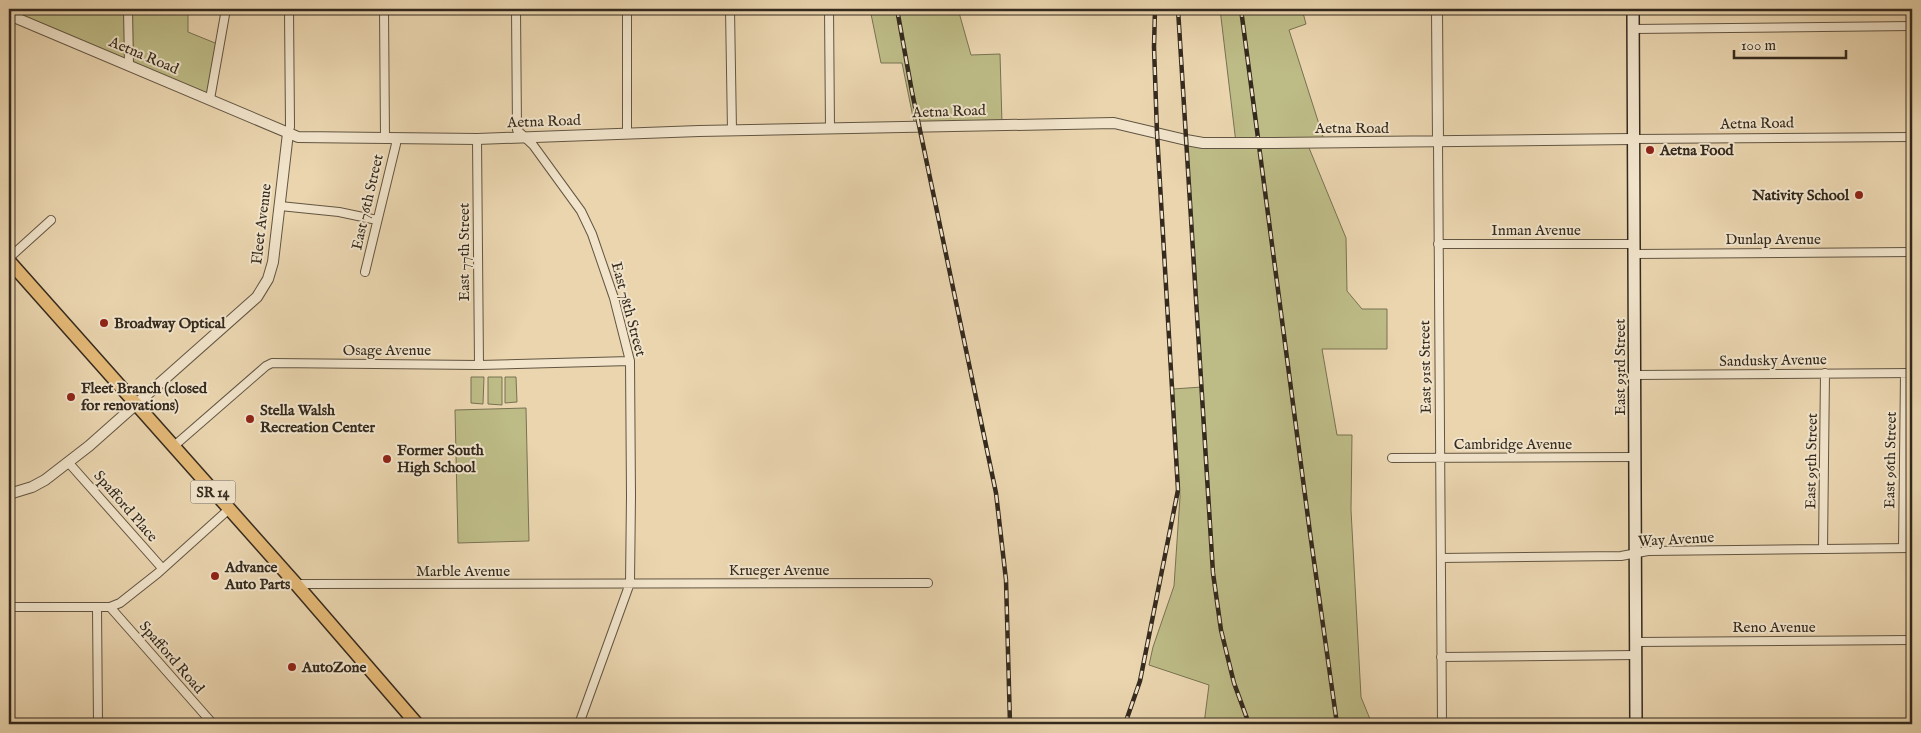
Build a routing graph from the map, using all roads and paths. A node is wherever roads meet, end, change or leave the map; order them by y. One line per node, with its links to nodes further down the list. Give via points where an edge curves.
1 (128, 9): 14 (street)
2 (226, 9): 15 (street)
3 (288, 9): 18 (street)
4 (384, 9): 22 (street, East 76th Street)
5 (516, 9): 20 (street, East 78th Street, via 517,130)
6 (627, 9): 19 (street)
7 (730, 9): 17 (street)
8 (829, 9): 16 (street)
9 (1437, 9): 25 (street, East 91st Street)
10 (1633, 9): 13 (main road, East 93rd Street)
11 (9, 14): 14 (street, Aetna Road)
12 (1912, 26): 13 (street)
13 (1633, 29): 24 (main road, East 93rd Street)
14 (128, 64): 15 (street, Aetna Road)
15 (210, 99): 18 (street, Aetna Road)
16 (830, 129): 17 (street, Aetna Road); 25 (street, Aetna Road, bridge, via 1114,123 1203,143)
17 (732, 131): 19 (street, Aetna Road)
18 (288, 133): 22 (street, Aetna Road, via 298,137); 26 (street, Fleet Avenue)
19 (628, 134): 20 (street, Aetna Road)
20 (523, 137): 23 (street, Aetna Road); 34 (street, East 78th Street, via 581,211 592,234 614,298)
21 (1912, 137): 24 (street, Aetna Road)
22 (390, 138): 23 (street, Aetna Road); 28 (street, East 76th Street, via 396,144)
23 (477, 139): 35 (street, East 77th Street)
24 (1634, 140): 25 (street, Aetna Road); 30 (main road, East 93rd Street)
25 (1438, 142): 29 (street, East 91st Street)
26 (280, 206): 28 (street); 39 (street, Fleet Avenue, via 273,262 268,279 257,297)
27 (51, 220): 32 (street)
28 (377, 220): 33 (street, East 76th Street)
29 (1438, 244): 30 (street, Inman Avenue); 43 (street, East 91st Street)
30 (1634, 249): 31 (street, Dunlap Avenue); 38 (main road, East 93rd Street)
31 (1912, 252)
32 (9, 259): 39 (main road, SR 14)
33 (365, 272)
34 (630, 361): 35 (street, Osage Avenue); 55 (street, East 78th Street)
35 (479, 365): 40 (street, Osage Avenue, via 272,363)
36 (1825, 373): 37 (street, Sandusky Avenue); 38 (street, Sandusky Avenue); 49 (street, East 95th Street)
37 (1909, 373): 47 (street, East 96th Street)
38 (1635, 375): 41 (main road, East 93rd Street)
39 (136, 405): 40 (main road, SR 14); 44 (street, Fleet Avenue)
40 (174, 446): 46 (main road, SR 14)
41 (1635, 457): 43 (street, Cambridge Avenue); 50 (main road, East 93rd Street)
42 (1392, 458): 43 (street, Cambridge Avenue)
43 (1441, 458): 51 (street, East 91st Street)
44 (68, 462): 45 (street, Fleet Avenue, via 32,487); 52 (street, Spafford Place)
45 (9, 494)
46 (228, 510): 52 (street); 54 (main road, SR 14)
47 (1903, 548): 48 (street, Way Avenue); 49 (street, Way Avenue)
48 (1912, 548)
49 (1824, 549): 50 (street, Way Avenue, via 1648,551)
50 (1636, 554): 51 (street, Way Avenue); 60 (main road, East 93rd Street)
51 (1441, 558): 62 (street, East 91st Street)
52 (162, 568): 58 (street, via 120,603)
53 (928, 583): 55 (street, Krueger Avenue)
54 (296, 584): 55 (street, Marble Avenue); 65 (main road, SR 14)
55 (630, 584): 66 (street, East 78th Street)
56 (9, 607): 57 (street)
57 (97, 607): 58 (street); 63 (street)
58 (110, 607): 64 (street, Spafford Road)
59 (1912, 640): 60 (street, Reno Avenue)
60 (1636, 642): 61 (main road, East 93rd Street)
61 (1636, 655): 62 (street); 68 (main road, East 93rd Street)
62 (1441, 657): 67 (street, East 91st Street)
63 (98, 724)
64 (213, 724)
65 (417, 724)
66 (579, 724)
67 (1442, 724)
68 (1636, 724)

